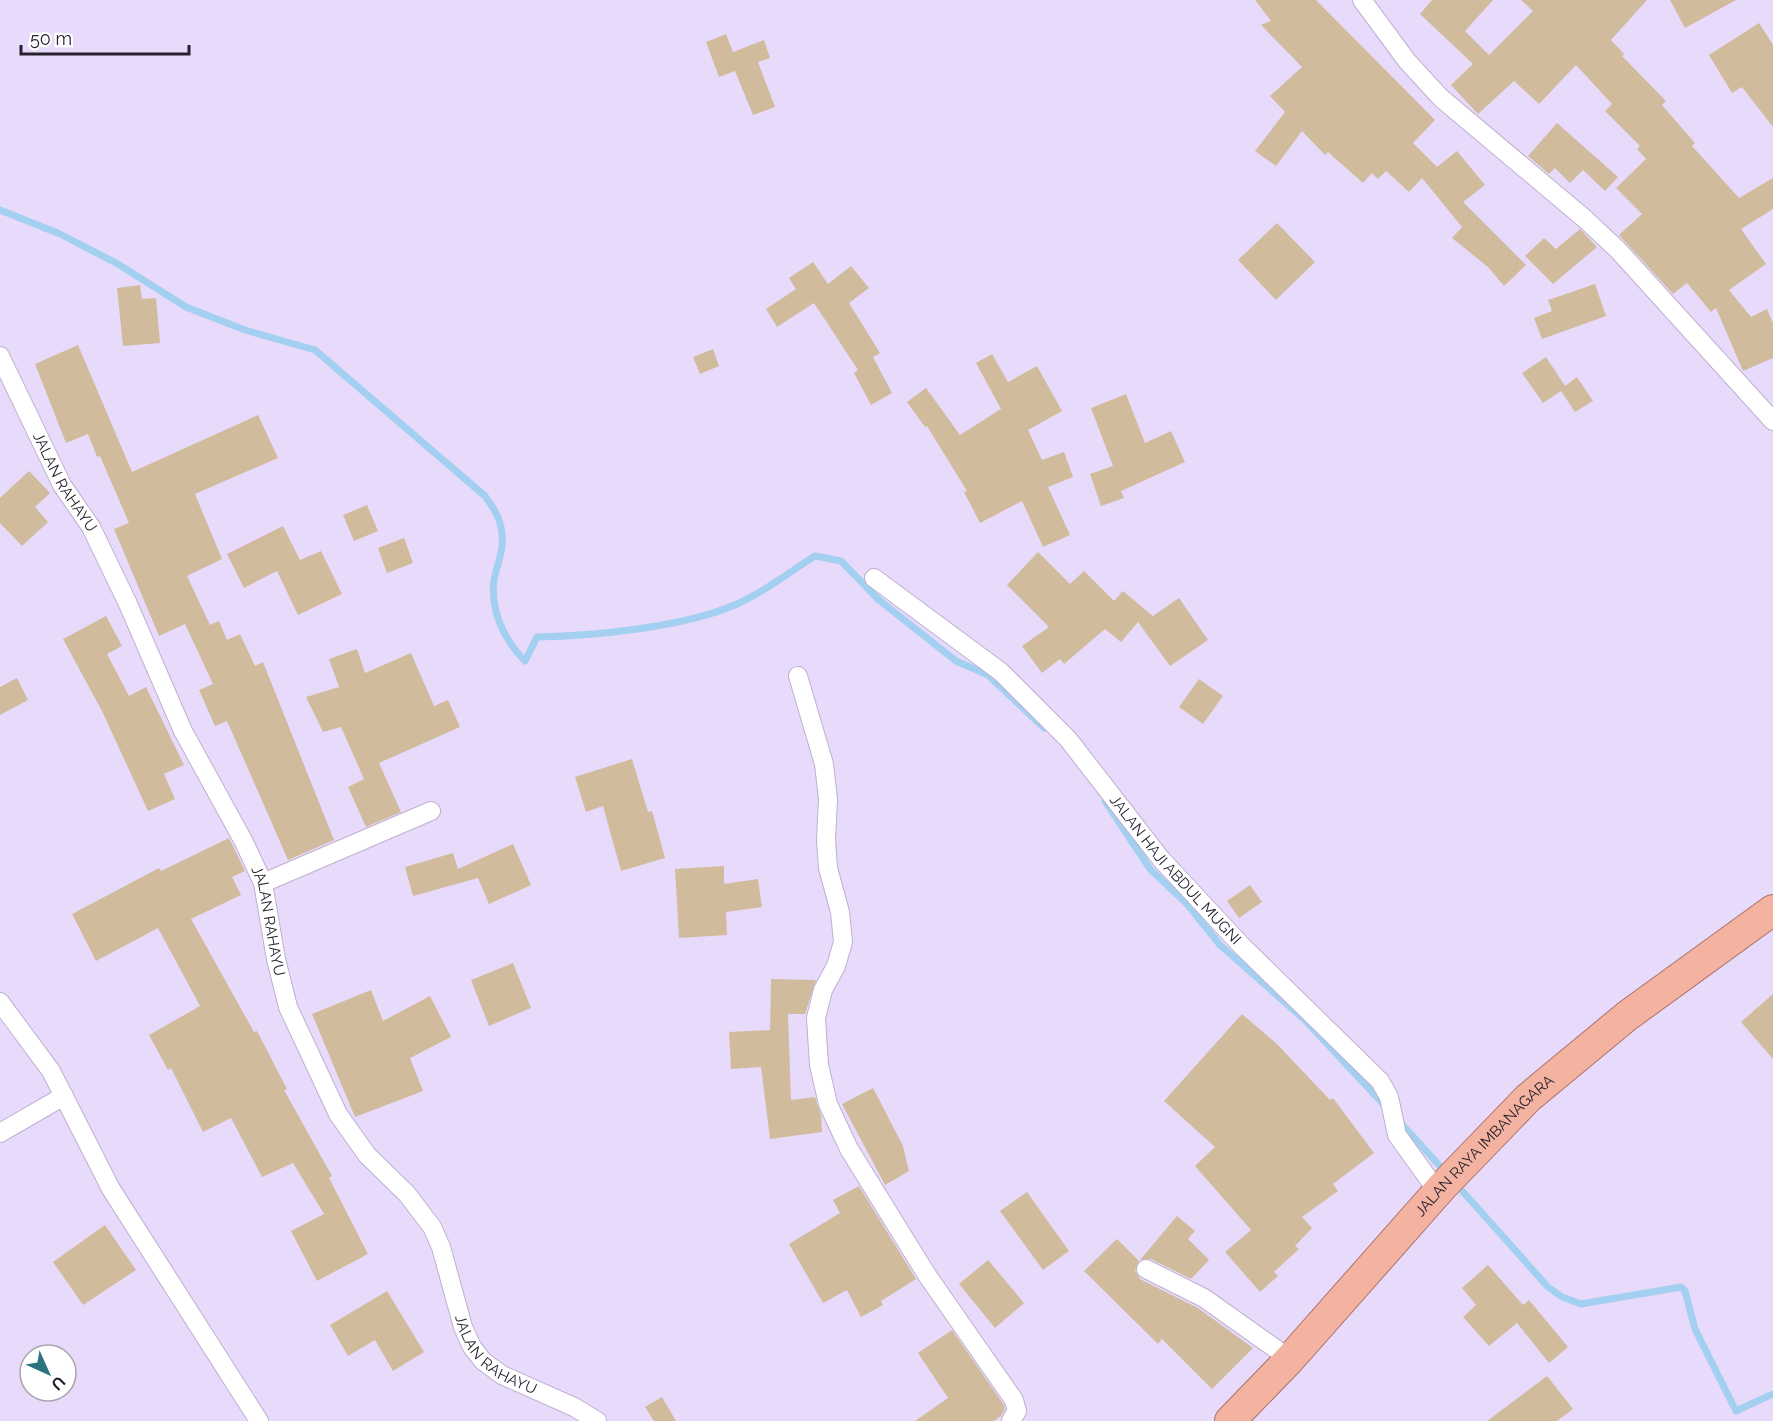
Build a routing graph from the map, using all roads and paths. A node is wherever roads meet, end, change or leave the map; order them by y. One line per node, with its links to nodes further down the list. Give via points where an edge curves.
1 (1362, 0): 3 (street, via 1407,61 1441,98 1618,250)
2 (0, 356): 7 (street, JALAN RAHAYU, via 62,485 91,528 183,731)
3 (1773, 421)
4 (874, 578): 12 (street, JALAN HAJI ABDUL MUGNI, via 1001,672 1068,739 1161,859 1242,946 1380,1081 1389,1097 1400,1141)
5 (798, 676): 17 (street, via 824,764 828,868 840,912 843,942 816,1018 819,1065 828,1104 849,1149 927,1275 1014,1400 1017,1411)
6 (431, 811): 7 (street)
7 (263, 883): 16 (street, JALAN RAHAYU, via 281,984 323,1086 354,1139 407,1194 432,1227 472,1347 502,1375)
8 (1773, 910): 12 (highway, JALAN RAYA IMBANAGARA, via 1627,1016 1528,1098)
9 (0, 1002): 10 (street, via 51,1071)
10 (64, 1096): 11 (street); 15 (street, via 111,1189)
11 (0, 1133)
12 (1447, 1182): 14 (highway, JALAN RAYA IMBANAGARA)
13 (1146, 1269): 14 (street, via 1204,1298)
14 (1290, 1359): 18 (highway, JALAN RAYA IMBANAGARA)
15 (259, 1421)
16 (597, 1421)
17 (1011, 1421)
18 (1230, 1421)

